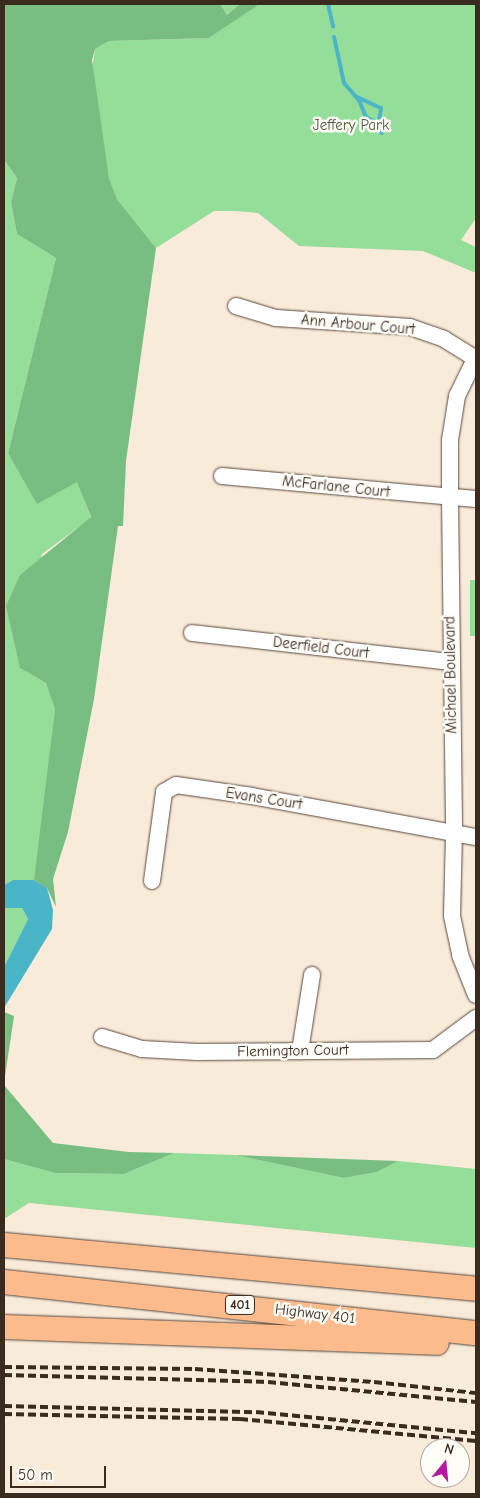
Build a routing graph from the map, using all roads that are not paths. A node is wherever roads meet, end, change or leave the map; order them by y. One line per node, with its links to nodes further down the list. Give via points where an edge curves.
1 (236, 306): 2 (street, Ann Arbour Court, via 276,318 410,327 444,338)
2 (476, 357): 4 (street, Michael Boulevard, via 457,396 450,440)
3 (222, 476): 4 (street, McFarlane Court)
4 (450, 497): 5 (street, McFarlane Court); 7 (street, Michael Boulevard)
5 (476, 499)
6 (192, 633): 7 (street, Deerfield Court)
7 (450, 662): 8 (street, Michael Boulevard)
8 (454, 834): 9 (street); 10 (street, Evans Court, via 176,785 164,792); 12 (street, Michael Boulevard, via 452,916 460,955)
9 (476, 837)
10 (152, 881)
11 (312, 975): 15 (street)
12 (476, 995)
13 (476, 1018): 15 (street, Flemington Court, via 433,1050)
14 (102, 1037): 15 (street, Flemington Court, via 142,1050)
15 (300, 1051)
16 (4, 1245): 18 (highway)
17 (4, 1282): 20 (highway, Highway 401 / 401)
18 (476, 1289)
19 (4, 1327): 21 (highway)
20 (476, 1333)
21 (476, 1344)

